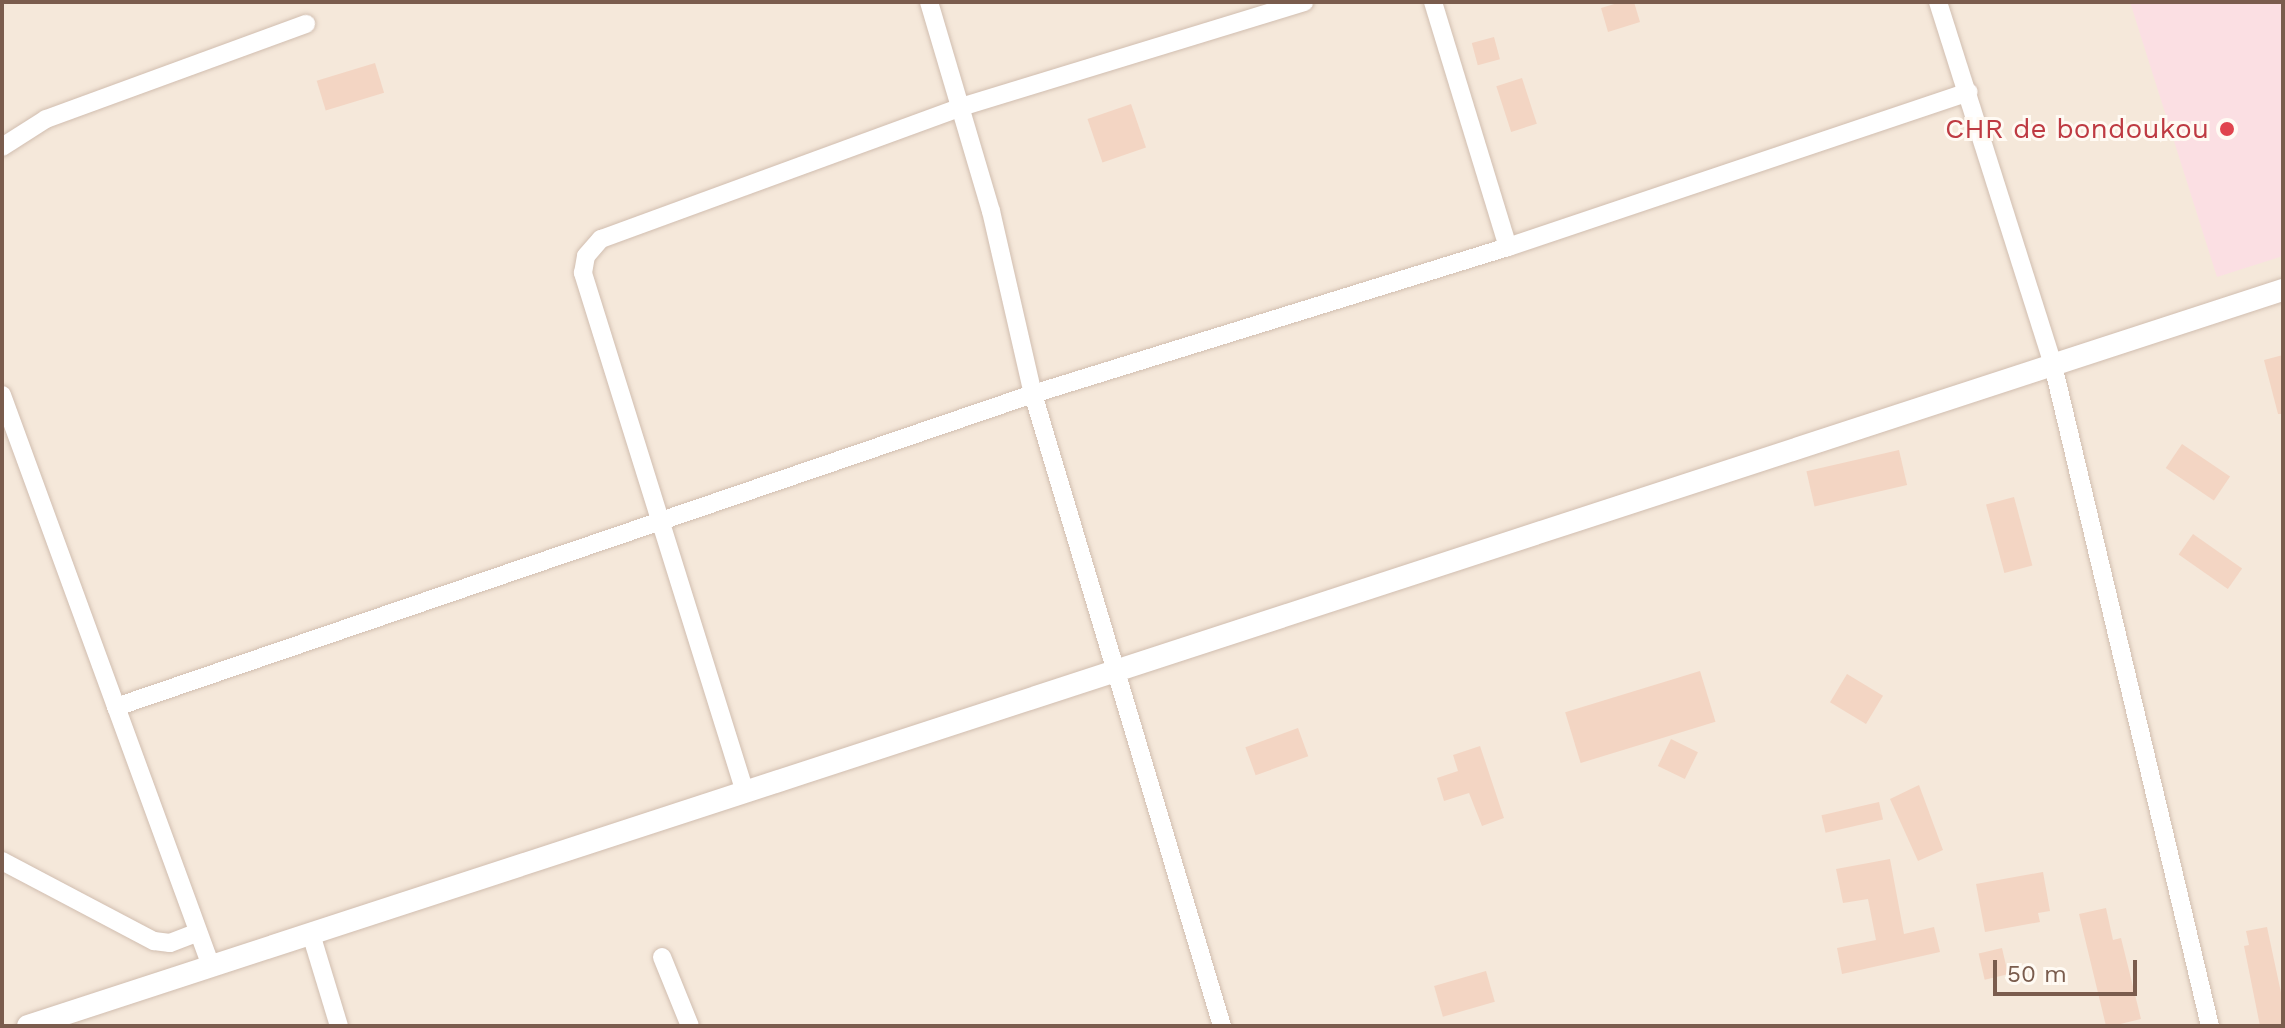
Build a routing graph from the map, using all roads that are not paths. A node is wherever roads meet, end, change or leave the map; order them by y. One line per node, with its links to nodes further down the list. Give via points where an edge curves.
1 (929, 2): 7 (street)
2 (1304, 2): 7 (street)
3 (1433, 2): 9 (street)
4 (1938, 2): 6 (street)
5 (306, 24): 8 (street, via 46,119)
6 (1969, 92): 9 (street); 11 (street)
7 (961, 107): 12 (street); 14 (street, via 601,239 586,256 583,273)
8 (2, 147)
9 (1508, 247): 12 (street)
10 (2283, 290): 11 (street)
11 (2053, 365): 15 (street); 27 (street)
12 (1033, 394): 14 (street); 15 (street)
13 (2, 395): 16 (street)
14 (658, 523): 16 (street); 17 (street)
15 (1115, 667): 17 (street); 26 (street)
16 (116, 707): 19 (street)
17 (744, 789): 20 (street)
18 (2, 861): 19 (street, via 154,941 170,943)
19 (198, 932): 22 (street)
20 (311, 934): 22 (street); 24 (street)
21 (662, 957): 25 (street)
22 (211, 966): 23 (street)
23 (28, 1026)
24 (339, 1026)
25 (690, 1026)
26 (1222, 1026)
27 (2210, 1026)

